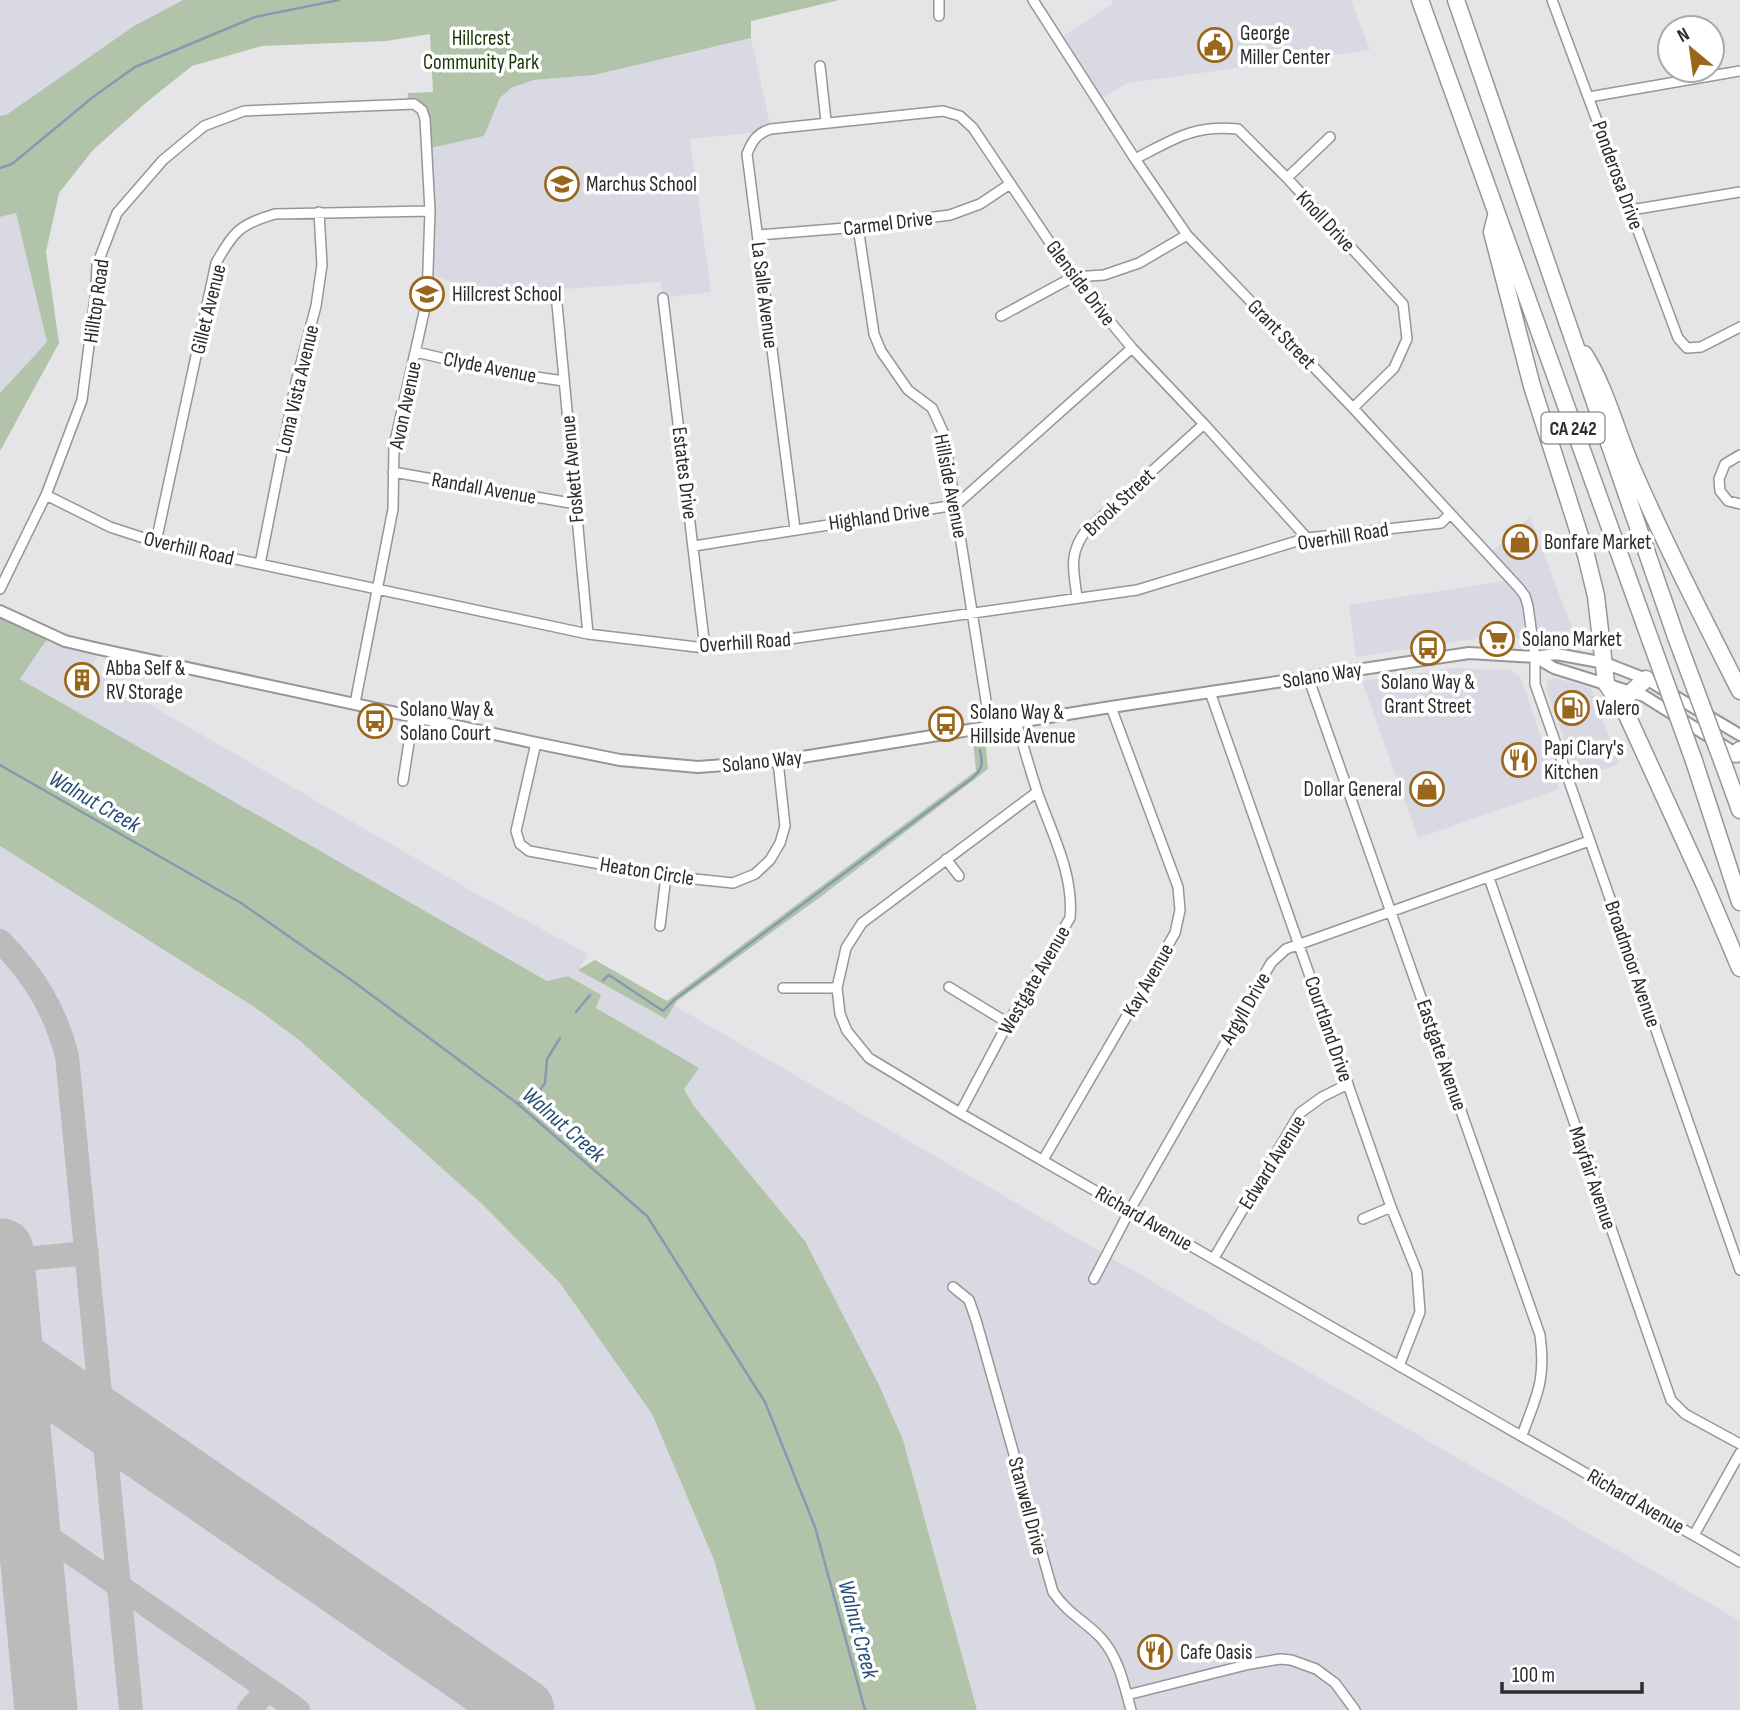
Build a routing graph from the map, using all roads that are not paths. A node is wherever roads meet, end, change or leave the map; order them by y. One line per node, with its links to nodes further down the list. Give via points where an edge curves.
1 (939, 0): 6 (street)
2 (1033, 0): 13 (street, Grant Street)
3 (1420, 0): 20 (highway, CA 242)
4 (1455, 0): 29 (highway, CA 242)
5 (1552, 0): 9 (street, Ponderosa Drive)
6 (939, 16)
7 (820, 66): 11 (street)
8 (1740, 71): 9 (street)
9 (1589, 97): 17 (street, Ponderosa Drive)
10 (418, 106): 18 (street, Avon Avenue, via 425,119); 37 (street, Hilltop Road, via 407,102 244,111 204,126 163,160 117,213 97,265 82,400)
11 (827, 121): 15 (street, Glenside Drive, via 943,111 960,116); 22 (street, La Salle Avenue, via 771,129 753,140 747,154)
12 (1330, 137): 14 (street)
13 (1135, 159): 14 (street, Knoll Drive, via 1185,133 1211,127 1238,129); 23 (street, Grant Street)
14 (1287, 178): 33 (street, Knoll Drive, via 1403,304 1407,339 1394,368)
15 (1010, 184): 21 (street, Carmel Drive, via 980,204 950,215); 24 (street, Glenside Drive)
16 (1740, 192): 17 (street)
17 (1632, 210): 28 (street, Ponderosa Drive, via 1678,338 1687,348 1701,347)
18 (430, 211): 19 (street, Gillet Avenue); 31 (street, Avon Avenue, via 427,299)
19 (318, 212): 44 (street, Gillet Avenue, via 275,214 252,221 231,237 216,262); 46 (street, Loma Vista Avenue, via 322,265 316,306)
20 (1496, 216): 55 (highway, via 1492,232 1532,386 1586,555); 80 (highway, CA 242, bridge)
21 (858, 227): 22 (street, Carmel Drive); 39 (street, Hillside Avenue, via 874,334 908,390 932,408 944,434)
22 (758, 235): 42 (street, La Salle Avenue)
23 (1187, 235): 24 (street, via 1139,263 1104,275); 33 (street, Grant Street)
24 (1073, 277): 27 (street); 30 (street, Glenside Drive)
25 (663, 298): 45 (street, Estates Drive)
26 (557, 304): 32 (street, Foskett Avenue)
27 (1001, 316)
28 (1740, 327)
29 (1571, 335): 59 (highway, via 1596,372 1667,546); 74 (highway, CA 242, bridge)
30 (1132, 348): 34 (street, Glenside Drive); 39 (street, Highland Drive)
31 (416, 352): 32 (street, Clyde Avenue); 36 (street, Avon Avenue, via 394,446)
32 (564, 381): 38 (street, Foskett Avenue)
33 (1353, 408): 41 (street, Grant Street)
34 (1204, 424): 43 (street, Glenside Drive); 49 (street, Brook Street, via 1084,532 1073,556)
35 (1740, 455): 40 (street, via 1725,464 1719,480 1728,501)
36 (393, 472): 38 (street, Randall Avenue); 48 (street, Avon Avenue, via 393,509)
37 (46, 495): 44 (street, Overhill Road, via 110,527); 47 (street, Hilltop Road)
38 (576, 504): 52 (street, Foskett Avenue)
39 (956, 505): 42 (street, Highland Drive); 51 (street, Hillside Avenue)
40 (1740, 505)
41 (1450, 514): 43 (street, Overhill Road, via 1441,523); 54 (street, Grant Street, via 1525,596)
42 (794, 529): 45 (street, Highland Drive)
43 (1307, 538): 49 (street, Overhill Road, via 1137,590)
44 (156, 542): 46 (street, Overhill Road)
45 (694, 546): 53 (street, Estates Drive)
46 (260, 564): 48 (street, Overhill Road)
47 (0, 589)
48 (378, 590): 52 (street, Overhill Road); 62 (street, Avon Avenue)
49 (1077, 598): 51 (street, Overhill Road)
50 (0, 611): 62 (street, Solano Way, via 65,641)
51 (974, 614): 53 (street, Overhill Road); 67 (street, Hillside Avenue)
52 (588, 634): 53 (street, Overhill Road)
53 (705, 648)
54 (1535, 657): 55 (street, via 1556,654); 56 (street, Solano Way, via 1469,653); 58 (street, via 1553,668); 75 (street, Broadmoor Avenue, via 1535,684)
55 (1605, 663): 57 (street); 58 (highway)
56 (1308, 677): 60 (street, Solano Way); 81 (street, Eastgate Avenue)
57 (1646, 679): 61 (highway); 68 (street)
58 (1606, 683): 61 (street); 64 (highway)
59 (1740, 691)
60 (1210, 692): 63 (street, Solano Way); 83 (street, Courtland Drive)
61 (1630, 692): 64 (highway); 70 (street)
62 (355, 703): 65 (street, Solano Way)
63 (1111, 706): 66 (street, Solano Way); 91 (street, Kay Avenue, via 1178,887 1180,910 1175,933)
64 (1624, 709): 84 (highway)
65 (413, 718): 69 (street, Solano Way); 72 (street)
66 (1016, 721): 67 (street, Solano Way); 73 (street, Westgate Avenue)
67 (990, 726): 71 (street, Solano Way)
68 (1740, 735)
69 (536, 743): 71 (street, Solano Way, via 620,760 698,767); 77 (street, Heaton Circle, via 516,831 520,844 529,850)
70 (1739, 753)
71 (778, 761): 77 (street, Heaton Circle, via 785,826 770,860 755,874 733,883)
72 (404, 781)
73 (1037, 792): 76 (street, Richard Avenue); 88 (street, Westgate Avenue, via 1068,874 1070,918)
74 (1740, 810)
75 (1589, 841): 79 (street, Argyll Drive); 96 (street, Broadmoor Avenue)
76 (946, 859): 78 (street); 87 (street, Richard Avenue, via 862,923 846,948)
77 (666, 876): 82 (street)
78 (959, 876)
79 (1489, 878): 81 (street, Argyll Drive); 101 (street, Mayfair Avenue, via 1671,1400 1685,1414)
80 (1740, 902)
81 (1392, 913): 83 (street, Argyll Drive); 100 (street, Eastgate Avenue, via 1540,1335 1542,1382)
82 (660, 926)
83 (1299, 943): 89 (street, Courtland Drive); 93 (street, Argyll Drive, via 1271,963)
84 (1740, 968)
85 (949, 987): 88 (street)
86 (783, 988): 87 (street)
87 (837, 988): 90 (street, Richard Avenue, via 848,1031 869,1058)
88 (1008, 1023): 90 (street, Westgate Avenue)
89 (1348, 1084): 92 (street, Courtland Drive); 95 (street, Edward Avenue, via 1300,1113)
90 (960, 1113): 91 (street, Richard Avenue)
91 (1043, 1160): 93 (street, Richard Avenue)
92 (1391, 1207): 94 (street); 99 (street, Courtland Drive, via 1417,1272 1420,1312)
93 (1130, 1210): 95 (street, Richard Avenue); 97 (street, Argyll Drive)
94 (1363, 1219)
95 (1214, 1258): 99 (street, Richard Avenue)
96 (1740, 1270)
97 (1094, 1279)
98 (953, 1287): 105 (street, Stanwell Drive, via 970,1300 1053,1592 1065,1609 1108,1647)
99 (1399, 1366): 100 (street, Richard Avenue)
100 (1522, 1435): 103 (street, Richard Avenue)
101 (1740, 1444)
102 (1740, 1453): 103 (street)
103 (1693, 1535): 104 (street, Richard Avenue)
104 (1740, 1562)
105 (1127, 1695): 106 (street, Stanwell Drive); 107 (street, via 1280,1659 1316,1669 1335,1683)
106 (1131, 1710)
107 (1355, 1710)

